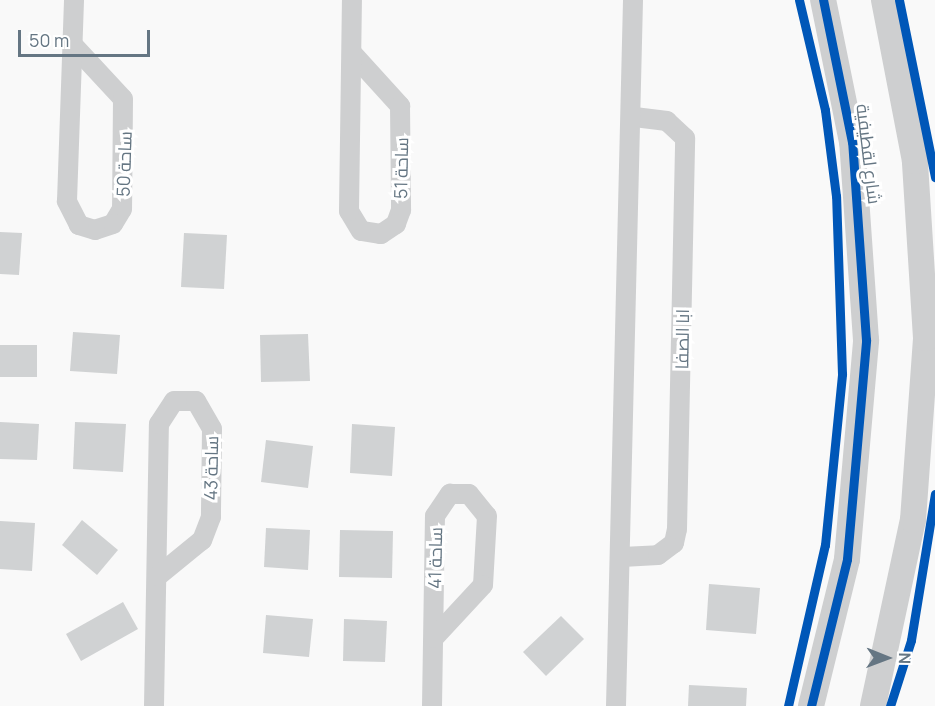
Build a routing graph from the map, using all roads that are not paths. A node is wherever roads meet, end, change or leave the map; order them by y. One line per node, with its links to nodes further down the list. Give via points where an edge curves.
1 (75, 0): 6 (street, ساحة 50)
2 (352, 0): 7 (street, ساحة 51)
3 (633, 0): 8 (street)
4 (823, 0): 15 (street, شارع لقطيفية, via 858,189 865,370 847,559)
5 (884, 0): 16 (street, via 915,161 926,338 913,520)
6 (74, 46): 6 (street, ساحة 50, via 123,99 122,209 113,224 94,230 79,225 67,201)
7 (352, 53): 7 (street, ساحة 51, via 400,106 401,210 396,224 381,234 361,231 349,211)
8 (632, 117): 9 (street); 9 (street, ابا الصفا, via 673,124 685,138 678,517 674,543 665,552)
9 (622, 557): 14 (street)
10 (158, 576): 10 (street, ساحة 43, via 202,540 209,524 212,429 196,401 174,401 159,424); 12 (street, ساحة 43)
11 (434, 638): 11 (street, ساحة 41, via 483,585 487,516 469,494 450,495 438,506); 13 (street, ساحة 41)
12 (154, 706)
13 (432, 706)
14 (616, 706)
15 (811, 706)
16 (873, 706)

